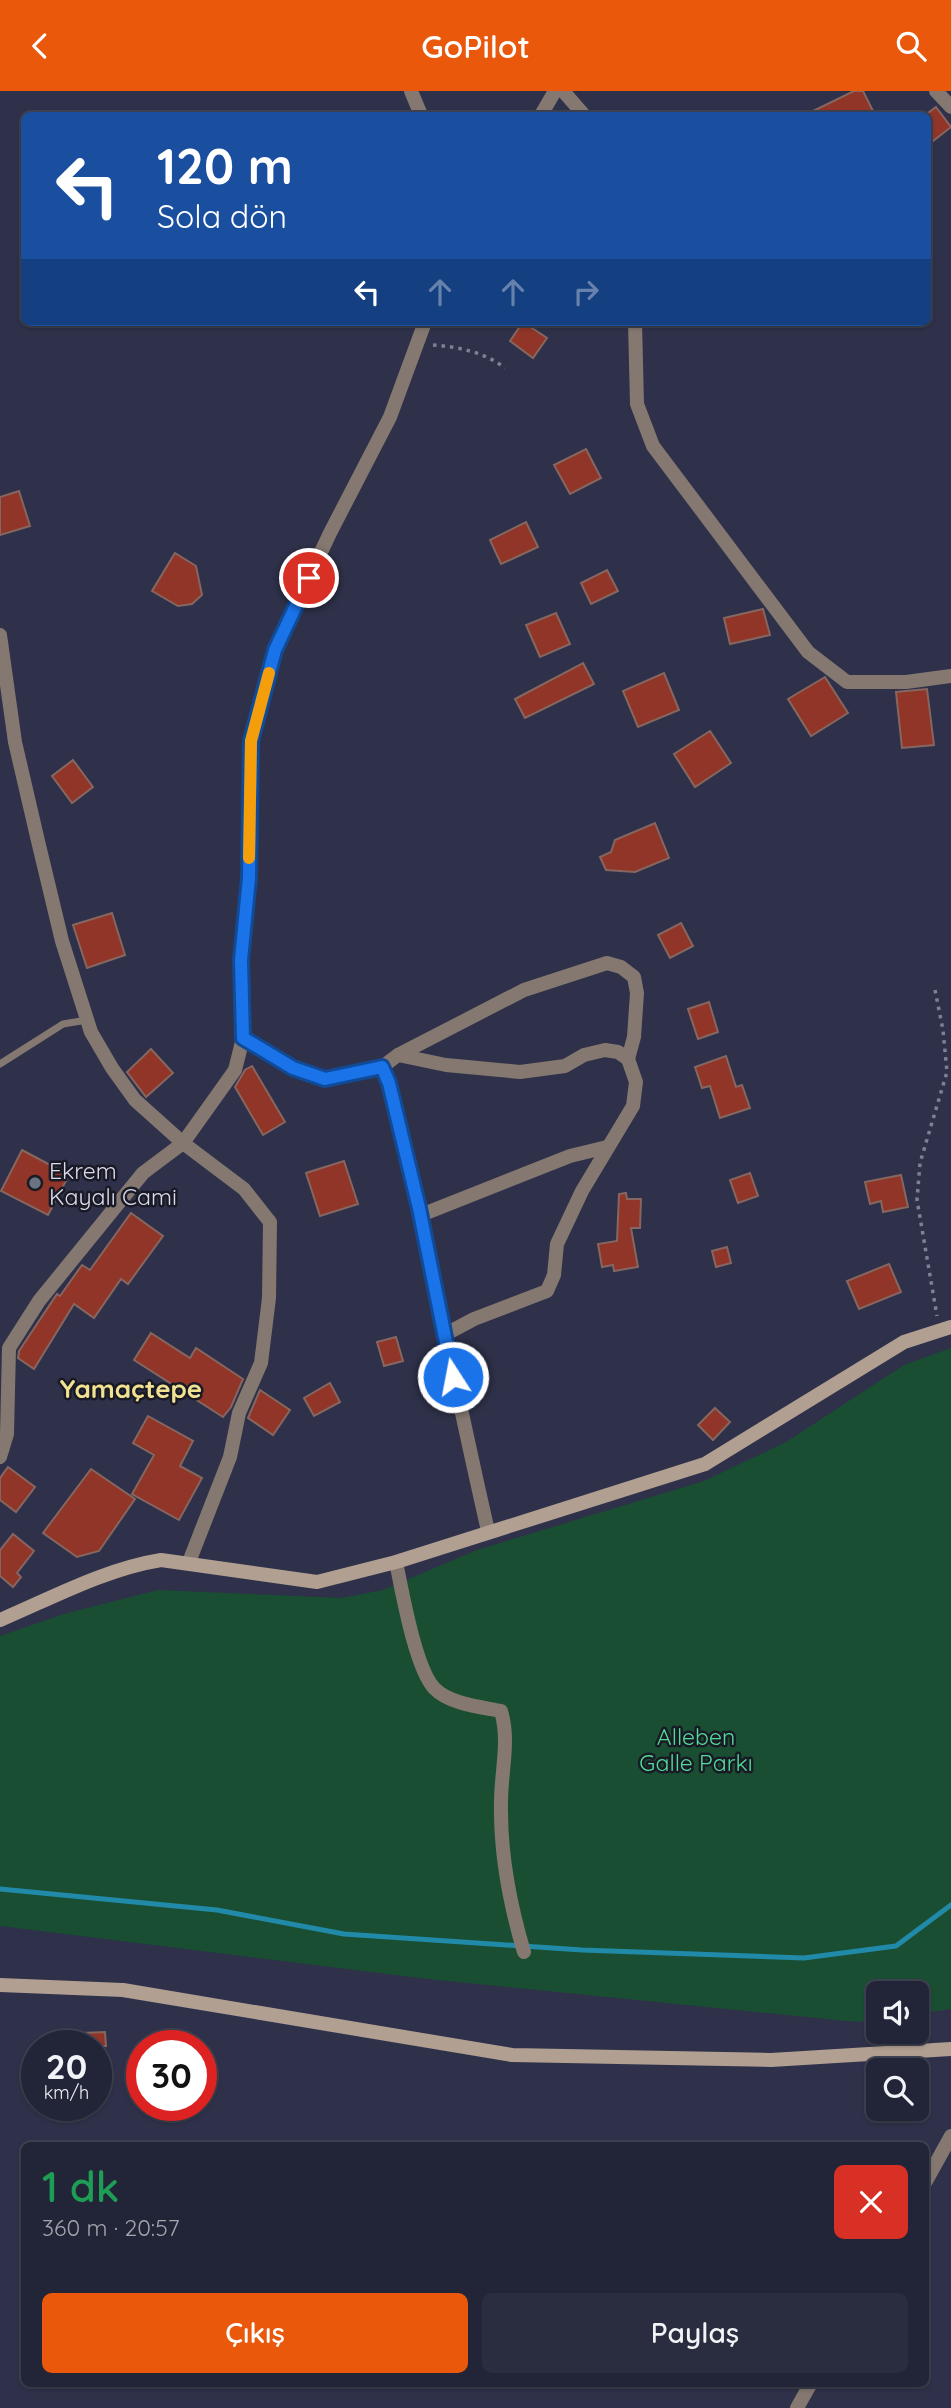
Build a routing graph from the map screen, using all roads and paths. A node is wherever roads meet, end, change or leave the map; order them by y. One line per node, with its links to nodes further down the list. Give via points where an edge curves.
1 (411, 91): 6 (street)
2 (555, 91): 7 (street)
3 (563, 91): 8 (street)
4 (936, 91): 5 (street)
5 (951, 107)
6 (420, 112)
7 (543, 112)
8 (581, 112)
9 (424, 326): 11 (street)
10 (635, 326): 14 (street, via 637,404 653,446 808,652 847,682)
11 (417, 344): 12 (path, via 469,350); 18 (street, via 390,417 275,650 251,741 249,878 241,960)
12 (505, 367)
13 (0, 635): 15 (street)
14 (951, 676)
15 (4, 687): 17 (street, via 62,941)
16 (935, 990): 26 (path, via 947,1072 920,1163 917,1200)
17 (87, 1020): 21 (lane, via 63,1024); 23 (street, via 135,1100)
18 (243, 1038): 22 (street, via 293,1068 325,1079); 23 (street, via 235,1070)
19 (398, 1055): 20 (street, via 520,1072 565,1066 605,1050); 20 (street, via 524,991 607,963 634,977 638,993); 22 (street)
20 (628, 1059): 24 (street, via 636,1082 633,1105)
21 (0, 1064)
22 (382, 1067): 25 (street)
23 (183, 1143): 28 (street, via 143,1173 39,1301 9,1348 8,1434); 30 (street, via 244,1189 270,1222 269,1298 261,1363 239,1413 230,1457)
24 (607, 1147): 25 (street, via 570,1156); 27 (street, via 557,1244 554,1275 547,1291)
25 (421, 1215): 27 (street)
26 (945, 1328): 29 (street, via 904,1342 705,1464)
27 (444, 1335): 29 (street)
28 (0, 1457)
29 (488, 1531): 31 (street)
30 (189, 1562): 31 (street, via 317,1582); 32 (street, via 138,1564)
31 (396, 1562): 33 (street, via 415,1647 434,1688 463,1703 501,1711 506,1731 500,1804 511,1909)
32 (0, 1620)
33 (524, 1952)
34 (0, 1985): 35 (street, via 123,1990 512,2055 771,2060)
35 (951, 2049)
36 (951, 2136): 37 (street)
37 (929, 2176)
38 (809, 2387): 39 (street)
39 (797, 2408)

